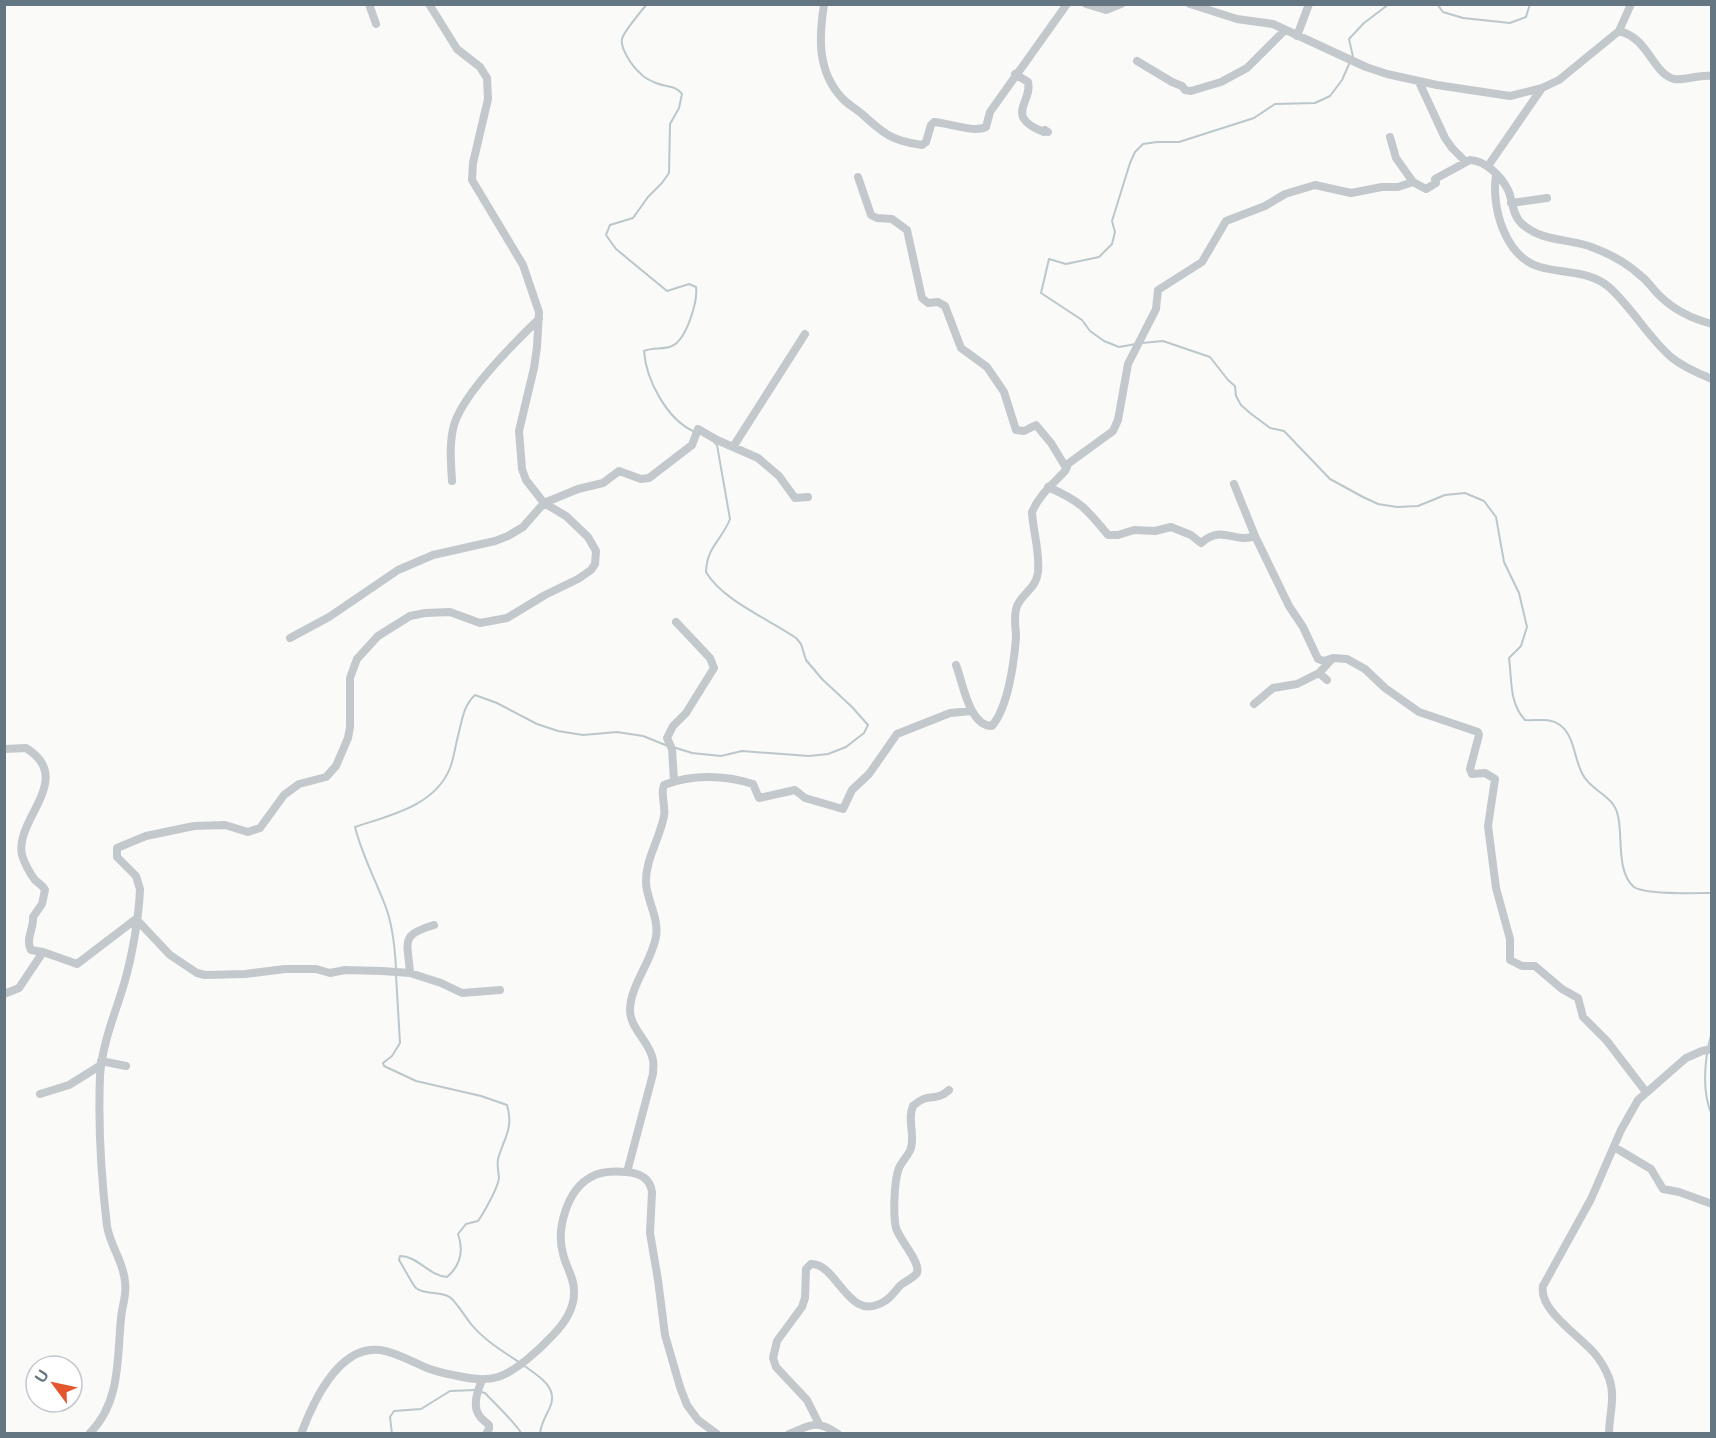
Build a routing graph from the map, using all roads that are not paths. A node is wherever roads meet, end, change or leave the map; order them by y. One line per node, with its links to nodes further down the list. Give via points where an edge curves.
1 (369, 4): 10 (street)
2 (429, 4): 28 (street, via 457,49 487,78 488,99 472,180 523,265)
3 (824, 4): 15 (street, via 819,36 829,80 841,97 885,135 922,145 928,140 933,122 984,129 989,113)
4 (1067, 4): 15 (street)
5 (1086, 4): 6 (street, via 1106,10)
6 (1121, 4)
7 (1190, 4): 11 (street)
8 (1309, 4): 13 (street)
9 (1630, 4): 12 (street)
10 (376, 24)
11 (1285, 30): 13 (street); 14 (street, via 1247,68 1221,82 1191,91)
12 (1619, 31): 16 (street, via 1640,43 1665,75 1678,79); 18 (street, via 1574,70)
13 (1296, 36): 17 (street, via 1351,61)
14 (1137, 61)
15 (1016, 74): 19 (street, via 1029,87 1022,106 1023,116 1030,126)
16 (1710, 75)
17 (1419, 81): 18 (street, via 1510,96); 21 (street, via 1445,138)
18 (1542, 88): 22 (street)
19 (1048, 132)
20 (1390, 137): 25 (street, via 1396,158)
21 (1466, 162): 22 (street, via 1472,160); 25 (street, via 1435,179 1436,183 1426,189)
22 (1488, 166): 23 (street)
23 (1496, 175): 27 (street, via 1507,188); 31 (street, via 1500,224 1524,258 1547,269 1589,275 1608,286 1671,356)
24 (858, 177): 33 (street, via 871,215 892,219 906,230 922,298 945,306 961,348 987,367 1004,392 1016,430 1036,425)
25 (1413, 182): 33 (street, via 1351,193 1312,185 1226,221 1202,262 1158,290 1158,306 1125,370 1113,431)
26 (1546, 198): 27 (street)
27 (1512, 203): 29 (street, via 1518,219 1529,229 1612,256 1644,278 1669,305)
28 (539, 320): 34 (street, via 462,405 451,443); 38 (street, via 534,368 519,431 522,469)
29 (1712, 324)
30 (805, 334): 32 (street)
31 (1712, 379)
32 (733, 447): 37 (street, via 770,467 795,498); 38 (street, via 698,429 692,445 649,478 619,471 603,483)
33 (1065, 466): 36 (street, via 1065,471)
34 (452, 481)
35 (1234, 484): 39 (street)
36 (1048, 487): 39 (street, via 1071,496 1108,535 1171,527 1201,543 1219,534); 47 (street, via 1032,512 1038,575 1018,604 1014,658 1002,705 990,727 979,722)
37 (808, 497)
38 (544, 503): 41 (street, via 523,527 508,536 433,555 398,570 329,617); 50 (street, via 579,527 594,544 594,567 498,621 480,623 443,611 410,616 378,636 357,658 350,678 348,738 331,773 292,789 264,824 252,831 225,825 194,826 136,839 117,848 117,857 139,884)
39 (1255, 536): 42 (street, via 1314,653 1322,661)
40 (676, 622): 49 (street, via 710,658 714,668 667,738 672,749)
41 (290, 638)
42 (1333, 658): 44 (street); 60 (street, via 1358,664 1419,712 1478,733 1470,770 1472,774 1485,773 1495,779 1488,826 1496,888 1510,939 1510,960 1534,966 1578,998 1583,1017)
43 (956, 665): 47 (street)
44 (1319, 673): 45 (street); 46 (street, via 1297,684 1273,687)
45 (1327, 680)
46 (1254, 704)
47 (972, 711): 49 (street, via 950,713 897,734 869,774 852,790 843,809 805,798 795,790 759,798 753,784 727,778)
48 (4, 749): 52 (street, via 26,748 40,759 46,773 22,846 30,872 45,890 28,939 30,949)
49 (674, 781): 63 (street, via 663,787 663,823 646,879 656,933 630,1011 653,1059)
50 (136, 919): 52 (street, via 77,964); 53 (street, via 170,955 205,975 285,969); 57 (street, via 125,981)
51 (434, 925): 53 (street, via 414,932 409,938)
52 (44, 952): 55 (street, via 19,988)
53 (410, 973): 54 (street, via 462,993)
54 (500, 990)
55 (4, 994)
56 (1712, 1049): 60 (street, via 1686,1058)
57 (101, 1063): 58 (street); 61 (street, via 69,1085); 68 (street, via 100,1146 107,1226 123,1273 125,1297 116,1382 104,1412)
58 (126, 1066)
59 (950, 1090): 66 (street, via 941,1097 923,1098 913,1106 911,1148 896,1182 893,1214 897,1231 918,1264 917,1273 886,1301 869,1305 851,1299 827,1271 811,1264 806,1269 802,1307 777,1341 773,1358 776,1367 807,1400)
60 (1646, 1092): 62 (street, via 1630,1112)
61 (40, 1094)
62 (1614, 1147): 64 (street, via 1651,1169 1663,1189); 73 (street, via 1592,1199 1542,1290 1547,1306 1596,1355 1609,1379)
63 (627, 1172): 65 (street, via 591,1176 573,1197 560,1237 574,1282 574,1296 560,1327 521,1363 500,1377); 67 (street, via 642,1176 652,1188 650,1233 665,1335 687,1405)
64 (1712, 1204)
65 (482, 1380): 69 (street, via 444,1373 381,1350 362,1352 345,1362 323,1386); 70 (street, via 477,1412 490,1426)
66 (819, 1424): 71 (street); 72 (street)
67 (714, 1433)
68 (89, 1434)
69 (301, 1434)
70 (486, 1434)
71 (789, 1434)
72 (838, 1434)
73 (1609, 1434)

